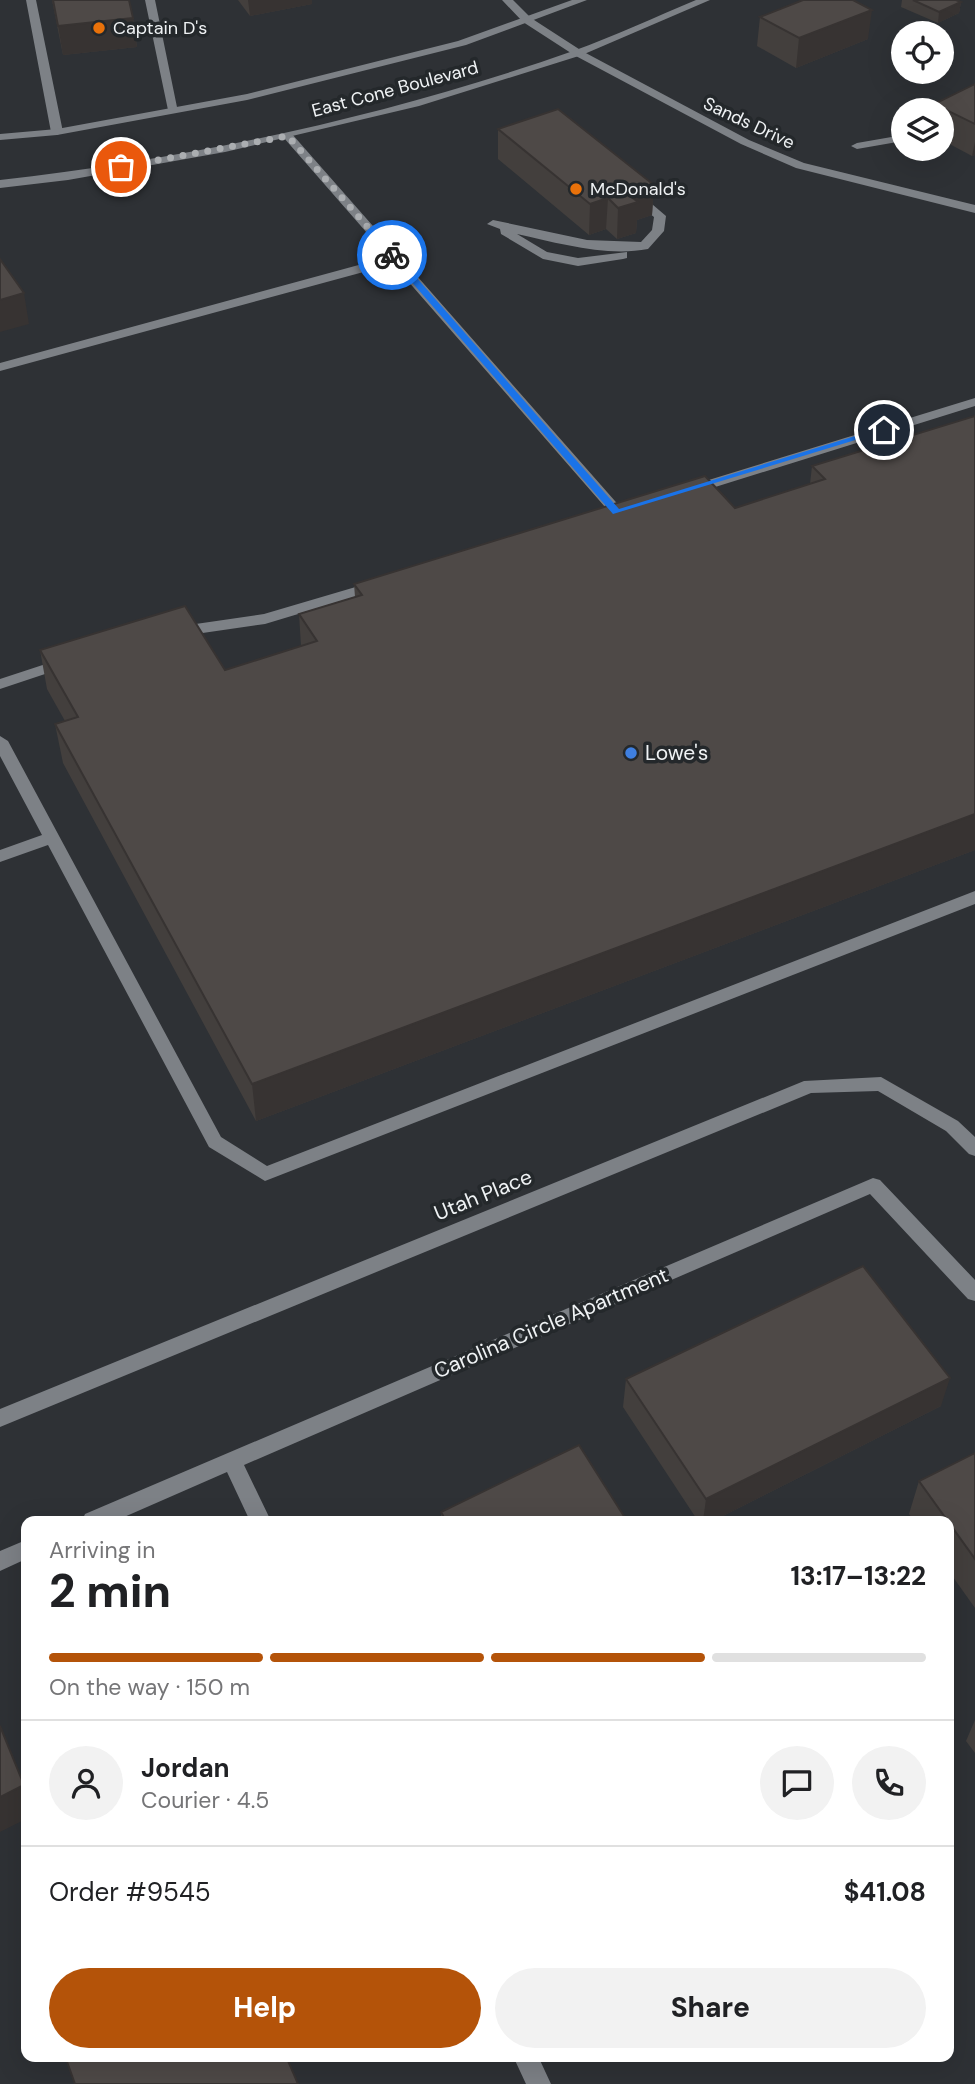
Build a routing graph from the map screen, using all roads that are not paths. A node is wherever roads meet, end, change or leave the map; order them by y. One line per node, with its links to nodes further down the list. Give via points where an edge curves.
1 (31, 0): 9 (street)
2 (150, 0): 8 (street)
3 (507, 0): 6 (street, Sands Drive)
4 (582, 0): 6 (street, East Cone Boulevard)
5 (705, 0): 7 (street, East Cone Boulevard)
6 (528, 15): 7 (street, Sands Drive); 8 (street, East Cone Boulevard, via 462,43 392,62)
7 (578, 53): 10 (street, East Cone Boulevard, via 415,104); 16 (street, Sands Drive, via 681,111 800,166)
8 (174, 110): 9 (street, East Cone Boulevard)
9 (57, 132): 11 (street, East Cone Boulevard)
10 (288, 136): 14 (street, East Cone Boulevard); 18 (street)
11 (0, 137)
12 (891, 140): 13 (street)
13 (857, 146)
14 (0, 184)
15 (629, 191): 17 (street, via 660,216 658,232)
16 (975, 209)
17 (644, 246): 17 (street, via 578,262 543,255 493,224 600,246)
18 (396, 259): 19 (street); 22 (street)
19 (0, 367)
20 (975, 402): 21 (street)
21 (680, 493)
22 (617, 512)
23 (396, 579): 24 (street, via 265,619)
24 (165, 633)
25 (82, 657): 26 (street)
26 (0, 684)
27 (0, 741): 28 (street)
28 (52, 838): 29 (street); 30 (street, via 215,1142 265,1174)
29 (0, 856)
30 (975, 897)
31 (975, 1149): 33 (street, Utah Place, via 952,1126 881,1084 810,1086)
32 (975, 1293): 34 (street, Carolina Circle Apartment, via 873,1185)
33 (0, 1418)
34 (231, 1460): 35 (street, Carolina Circle Apartment); 36 (street)
35 (103, 1516)
36 (259, 1516)
37 (21, 1551): 38 (street)
38 (0, 1561)
39 (528, 2062): 40 (street)
40 (539, 2084)

